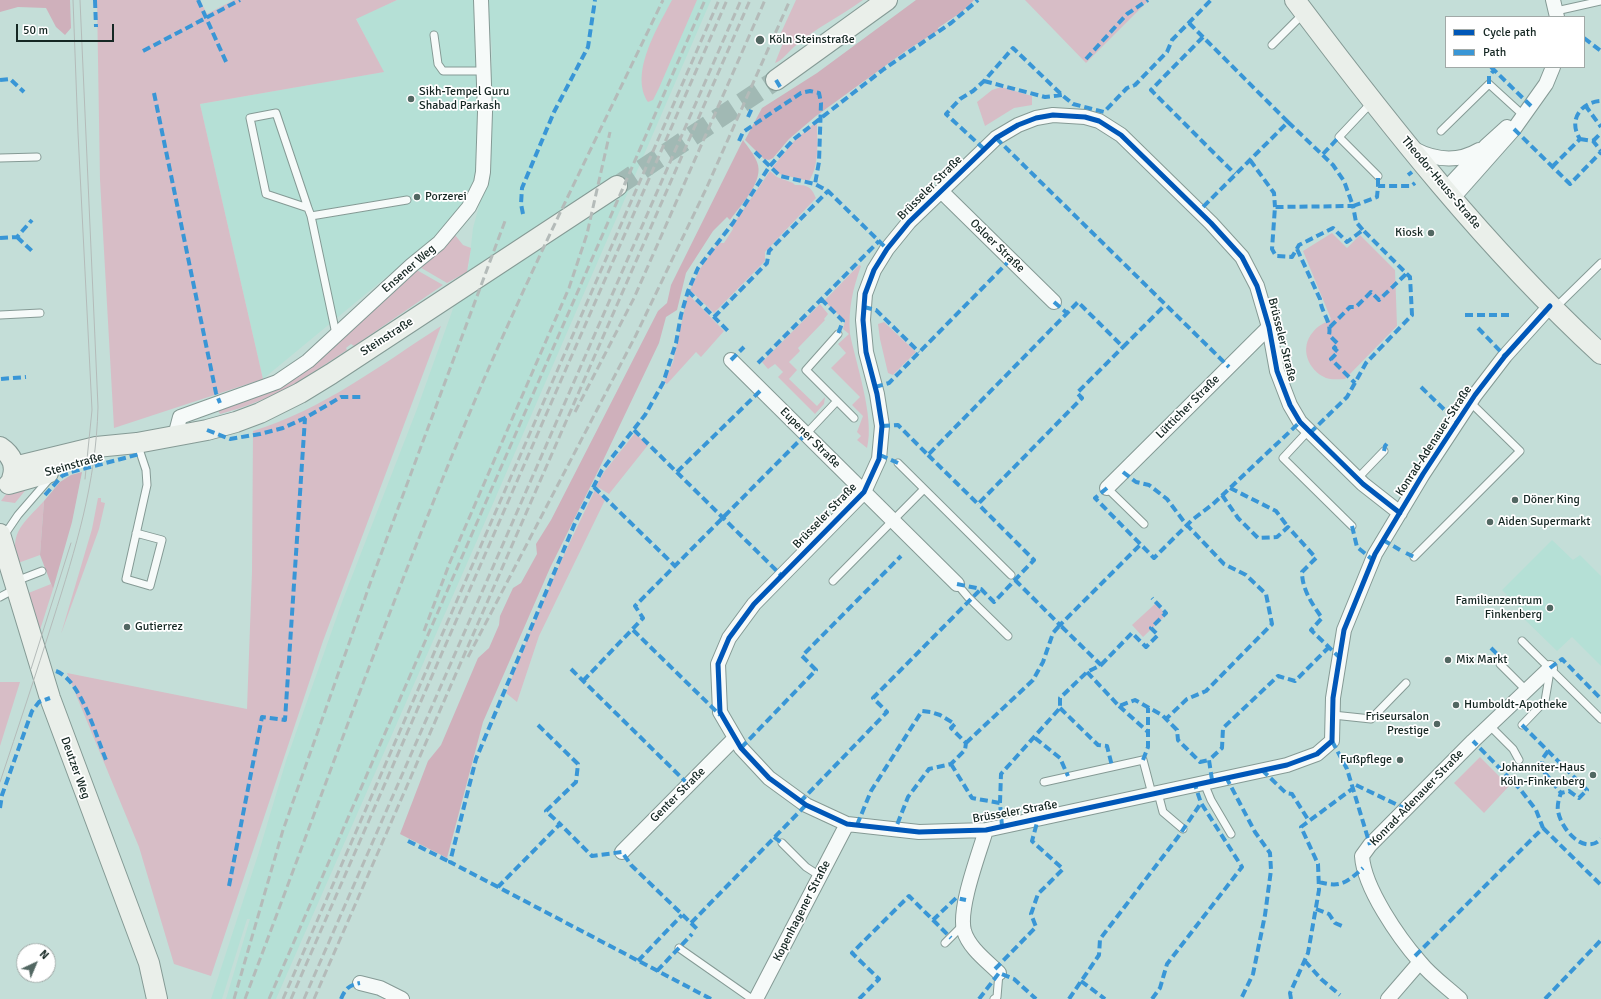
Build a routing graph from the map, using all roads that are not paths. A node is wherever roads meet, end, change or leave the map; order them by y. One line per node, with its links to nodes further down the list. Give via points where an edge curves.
1 (480, 0): 9 (street, Ensener Weg)
2 (887, 0): 10 (main road)
3 (1601, 1): 5 (lane)
4 (1300, 6): 7 (lane); 11 (main road, Theodor-Heuss-Straße)
5 (1555, 9)
6 (434, 35): 9 (lane, via 438,64 443,71)
7 (1272, 45)
8 (1553, 68): 12 (street, via 1546,84)
9 (484, 71): 31 (street, Ensener Weg, via 483,172 481,183 469,206 439,243)
10 (776, 80)
11 (1372, 102): 14 (main road, Theodor-Heuss-Straße); 18 (lane, via 1339,137)
12 (1523, 115): 13 (lane, via 1489,84); 15 (street); 21 (street, via 1503,143)
13 (1441, 131)
14 (1409, 146): 15 (street, via 1426,155 1445,159 1470,155); 21 (main road, Theodor-Heuss-Straße)
15 (1486, 146): 21 (street)
16 (37, 157): 17 (lane)
17 (0, 158)
18 (1378, 176)
19 (617, 186): 40 (main road, Steinstraße, via 300,393 236,422)
20 (941, 191): 26 (street, Osloer Straße); 30 (street, Brüsseler Straße, via 996,138 1018,125 1053,115 1100,120 1121,135 1211,222 1242,257 1257,286); 50 (street, Brüsseler Straße, via 909,222 887,249 874,270 865,294 863,320 866,352 877,394 882,430 879,459)
21 (1449, 195): 27 (main road, Theodor-Heuss-Straße)
22 (407, 200): 24 (lane)
23 (308, 208): 23 (lane, via 276,113 250,118 266,194); 24 (lane)
24 (310, 216): 31 (lane)
25 (1601, 263): 27 (lane)
26 (1054, 302)
27 (1552, 308): 33 (main road, Theodor-Heuss-Straße); 36 (street, Konrad-Adenauer-Straße, via 1505,356)
28 (40, 313): 29 (lane)
29 (0, 315)
30 (1269, 327): 38 (street, Brüsseler Straße, via 1277,371 1290,405 1300,422); 48 (street, Lütticher Straße)
31 (336, 334): 40 (street, Ensener Weg, via 308,361 277,382 180,417)
32 (838, 334): 35 (lane, via 806,370)
33 (1601, 354)
34 (731, 360): 39 (street, Eupener Straße)
35 (837, 401): 37 (lane); 39 (lane)
36 (1470, 402): 51 (street, Konrad-Adenauer-Straße); 57 (lane, via 1520,451)
37 (854, 418)
38 (1309, 430): 46 (street, Brüsseler Straße); 54 (lane, via 1283,458)
39 (806, 434): 50 (street, Eupener Straße)
40 (175, 436): 41 (main road, Steinstraße)
41 (137, 443): 45 (main road, Steinstraße, via 107,456); 47 (main road, Steinstraße, via 96,447); 55 (lane, via 146,470 146,485)
42 (0, 447): 47 (main road, via 12,459)
43 (1384, 451): 46 (lane)
44 (898, 463): 49 (lane)
45 (52, 471): 47 (main road, Steinstraße); 56 (lane, via 50,479)
46 (1357, 479): 51 (street, Brüsseler Straße)
47 (8, 480)
48 (1107, 488): 53 (lane)
49 (924, 489): 52 (lane); 59 (lane)
50 (864, 492): 52 (street, Eupener Straße); 73 (street, Brüsseler Straße, via 754,604 729,638 718,664 720,712)
51 (1400, 513): 69 (street, Konrad-Adenauer-Straße, via 1375,554 1344,630 1333,698)
52 (893, 520): 60 (lane); 61 (street, Eupener Straße)
53 (1144, 524)
54 (1352, 526)
55 (136, 534): 55 (lane, via 126,579 150,586 162,540)
56 (1, 536): 62 (main road, Deutzer Weg)
57 (1414, 557)
58 (42, 572): 62 (lane)
59 (1011, 575)
60 (833, 581)
61 (958, 584): 63 (lane)
62 (11, 589): 92 (main road, Deutzer Weg, via 149,963)
63 (1008, 636)
64 (1522, 641): 66 (lane)
65 (1500, 664): 68 (lane)
66 (1550, 668): 68 (street, Konrad-Adenauer-Straße); 70 (lane); 71 (lane, via 1545,701)
67 (1406, 683): 69 (lane, via 1370,719)
68 (1527, 690): 72 (street, Konrad-Adenauer-Straße)
69 (1333, 716): 74 (street, Konrad-Adenauer-Straße)
70 (1601, 719)
71 (1522, 725)
72 (1490, 726): 75 (lane, via 1513,749); 89 (street, Konrad-Adenauer-Straße, via 1370,845 1362,856 1366,878 1380,904)
73 (734, 739): 79 (street, Brüsseler Straße, via 784,791 806,805); 84 (street, Genter Straße)
74 (1332, 741): 77 (street, Brüsseler Straße, via 1317,754 1287,765)
75 (1519, 760)
76 (1044, 782): 78 (lane, via 1143,760)
77 (1204, 783): 78 (street, Brüsseler Straße); 82 (lane)
78 (1155, 794): 80 (lane, via 1163,812); 81 (street, Brüsseler Straße)
79 (847, 824): 81 (street, Brüsseler Straße, via 919,832); 85 (street, Kopenhagener Straße)
80 (1183, 829)
81 (986, 830): 86 (street, via 962,917)
82 (1231, 834)
83 (782, 843): 85 (lane, via 806,867)
84 (622, 852)
85 (820, 876): 95 (street, Kopenhagener Straße)
86 (963, 925): 87 (lane); 90 (street, via 973,947)
87 (945, 943)
88 (679, 948): 94 (lane)
89 (1420, 962): 97 (street); 98 (street, Konrad-Adenauer-Straße)
90 (999, 973): 96 (lane, via 997,997)
91 (360, 983): 93 (street, via 380,988)
92 (157, 999)
93 (402, 999)
94 (752, 999)
95 (756, 999)
96 (994, 999)
97 (1388, 999)
98 (1460, 999)

